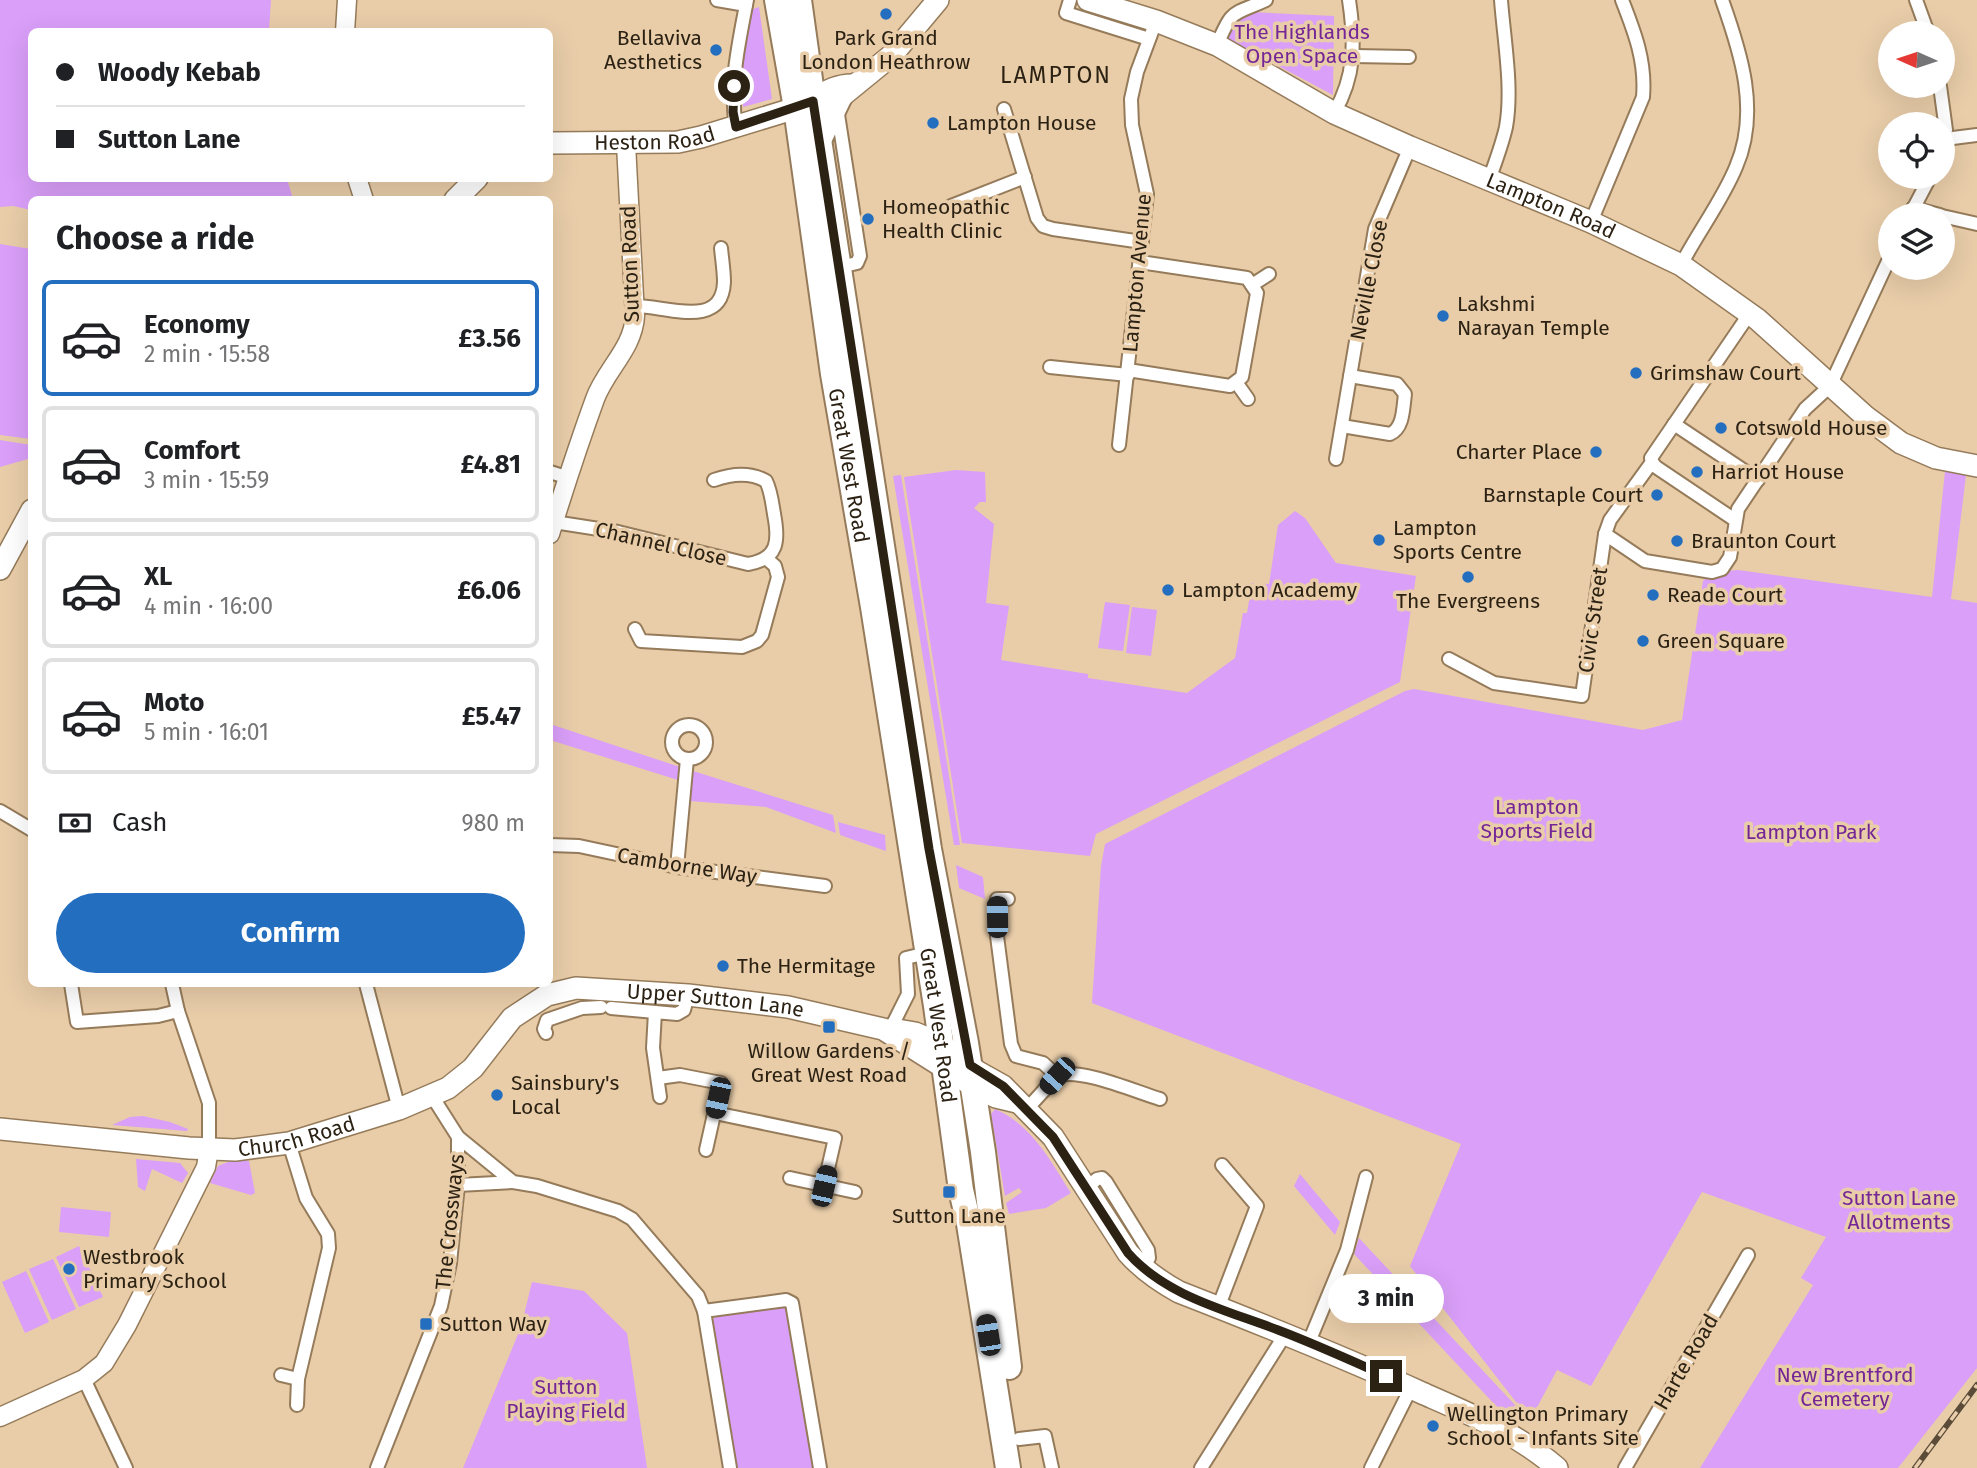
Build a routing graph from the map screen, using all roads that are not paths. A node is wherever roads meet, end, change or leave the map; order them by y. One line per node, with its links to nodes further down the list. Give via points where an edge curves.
1 (347, 0): 16 (street)
2 (717, 0): 14 (street)
3 (777, 0): 21 (highway, Great West Road)
4 (799, 0): 21 (highway, Great West Road)
5 (938, 0): 21 (main road, via 892,55)
6 (1070, 0): 17 (street, via 1066,13)
7 (1088, 0): 17 (main road, Lampton Road)
8 (1266, 0): 18 (street, via 1233,14)
9 (1349, 0): 19 (street)
10 (1501, 0): 31 (street, via 1508,109)
11 (1622, 0): 36 (street, via 1642,56 1643,97)
12 (1723, 0): 41 (street, via 1746,79 1744,138 1737,166)
13 (1916, 0): 15 (street)
14 (746, 2): 24 (street, via 735,64)
15 (1924, 21)
16 (345, 28)
17 (1153, 30): 18 (main road, Lampton Road); 38 (street, Lampton Avenue, via 1131,99 1147,194)
18 (1217, 45): 23 (main road, Lampton Road)
19 (1354, 56): 20 (street); 23 (street, via 1346,90)
20 (1409, 57)
21 (828, 99): 24 (main road, Heston Road); 42 (highway, Great West Road, via 819,140); 42 (street, Great West Road, via 860,256); 80 (highway, Great West Road, via 838,408)
22 (1004, 109): 30 (street)
23 (1334, 113): 29 (main road, Lampton Road)
24 (736, 127): 28 (main road, Heston Road, via 690,140)
25 (1977, 135): 26 (street)
26 (1955, 140)
27 (553, 143): 28 (main road, Heston Road)
28 (626, 144): 46 (street, Sutton Road)
29 (1410, 148): 31 (main road, Lampton Road); 50 (street, Neville Close, via 1375,229)
30 (1025, 177): 34 (street); 38 (street, via 1043,226)
31 (1489, 180): 36 (main road, Lampton Road)
32 (473, 182): 33 (main road)
33 (459, 196)
34 (951, 206)
35 (1955, 219): 37 (street)
36 (1591, 222): 41 (main road, Lampton Road)
37 (1977, 224)
38 (1142, 242): 40 (street, Lampton Avenue)
39 (721, 248): 46 (street, via 722,294 705,312)
40 (1140, 262): 45 (street, via 1247,278); 49 (street, Lampton Avenue)
41 (1681, 265): 47 (main road, Lampton Road)
42 (846, 266): 91 (highway, Great West Road)
43 (1269, 274): 45 (street)
44 (1879, 280): 52 (street)
45 (1252, 285): 51 (street, via 1256,293 1242,377)
46 (635, 306): 61 (street, Sutton Road, via 632,335 596,398)
47 (1749, 313): 52 (main road, Lampton Road); 54 (street, Civic Street)
48 (1050, 367): 49 (street)
49 (1128, 373): 51 (street, via 1230,386); 56 (street, Lampton Avenue)
50 (1350, 376): 55 (street, Neville Close); 55 (street, via 1397,384 1405,394 1404,401 1399,427 1390,435)
51 (1236, 382): 53 (street)
52 (1830, 386): 59 (main road, Lampton Road, via 1900,443 1936,458); 63 (street, via 1805,409)
53 (1248, 399)
54 (1674, 424): 58 (street, Civic Street); 63 (street)
55 (1342, 426): 57 (street, Neville Close)
56 (1119, 445)
57 (1336, 459)
58 (1652, 462): 65 (street); 68 (street, Civic Street)
59 (1977, 466)
60 (553, 473): 61 (street)
61 (569, 478): 66 (street, Sutton Road)
62 (714, 480): 69 (street, via 744,475 766,481 777,532)
63 (1758, 480): 65 (street)
64 (28, 517): 70 (main road)
65 (1735, 520): 68 (street, via 1730,557 1722,569 1712,572 1645,561)
66 (553, 525)
67 (553, 528): 69 (street, Channel Close, via 618,532 748,564)
68 (1605, 534): 72 (street, Civic Street, via 1582,696 1494,682)
69 (767, 559): 71 (street, via 778,578 757,641 741,647 641,641)
70 (0, 569)
71 (635, 629)
72 (1449, 659)
73 (687, 759): 77 (street)
74 (0, 811): 75 (street)
75 (28, 828)
76 (553, 845): 77 (street, Camborne Way, via 579,846)
77 (677, 867): 78 (street, Camborne Way)
78 (825, 886)
79 (1008, 899): 92 (street, via 997,899 997,936 1011,1044 1016,1056 1043,1063)
80 (928, 953): 89 (street, via 906,958 908,994); 91 (highway, Great West Road)
81 (71, 987): 87 (street, via 77,1022)
82 (173, 987): 87 (street)
83 (367, 987): 98 (street)
84 (545, 989): 86 (main road, Upper Sutton Lane); 94 (main road, Church Road, via 512,1017 473,1068)
85 (688, 995): 86 (main road, Upper Sutton Lane); 88 (street, via 684,1010 677,1014); 89 (main road, Upper Sutton Lane, via 788,1007)
86 (579, 998): 88 (street, via 606,1008); 90 (street, via 547,1020)
87 (178, 1011): 103 (street, via 209,1103)
88 (655, 1012): 93 (street, via 653,1048)
89 (887, 1030): 91 (main road, Upper Sutton Lane, via 915,1034)
90 (546, 1033)
91 (958, 1068): 97 (main road, via 996,1097); 123 (highway, Great West Road, via 983,1152); 128 (highway, via 973,1180 969,1224)
92 (1057, 1076): 96 (street, via 1071,1073); 97 (street)
93 (659, 1078): 95 (street); 99 (street, via 680,1076 721,1083)
94 (432, 1096): 98 (main road, Church Road); 101 (street, The Crossways)
95 (660, 1097)
96 (1160, 1099)
97 (1021, 1106): 113 (main road, via 1053,1137 1142,1269 1179,1292)
98 (399, 1109): 102 (main road, Church Road)
99 (715, 1113): 104 (street); 110 (street, via 835,1138)
100 (0, 1129): 103 (main road, Church Road)
101 (458, 1137): 108 (street); 109 (street, The Crossways)
102 (289, 1143): 103 (main road, Church Road); 119 (street, via 306,1198 328,1234 329,1248)
103 (209, 1149): 118 (street, via 206,1167 127,1325 104,1363)
104 (706, 1150)
105 (1222, 1165): 113 (street, via 1257,1206)
106 (1366, 1177): 116 (street, via 1347,1250)
107 (790, 1178): 110 (street)
108 (513, 1182): 109 (street); 114 (street, via 548,1189 632,1219 698,1296)
109 (458, 1185): 125 (street, The Crossways, via 441,1306)
110 (824, 1186): 111 (street)
111 (855, 1192)
112 (1748, 1255): 134 (street, Harte Road)
113 (1219, 1308): 115 (main road)
114 (704, 1311): 126 (street); 127 (street, via 786,1300 792,1303)
115 (1286, 1334): 116 (main road); 131 (street)
116 (1309, 1342): 120 (main road)
117 (281, 1375): 119 (street)
118 (84, 1379): 122 (street); 124 (street)
119 (298, 1379): 121 (street)
120 (1411, 1388): 132 (street); 133 (main road, via 1497,1427)
121 (297, 1405)
122 (0, 1417)
123 (1019, 1439): 129 (highway, Great West Road); 130 (street, via 1045,1436)
124 (125, 1468)
125 (377, 1468)
126 (730, 1468)
127 (820, 1468)
128 (1008, 1468)
129 (1024, 1468)
130 (1052, 1468)
131 (1201, 1468)
132 (1371, 1468)
133 (1557, 1468)
134 (1625, 1468)

